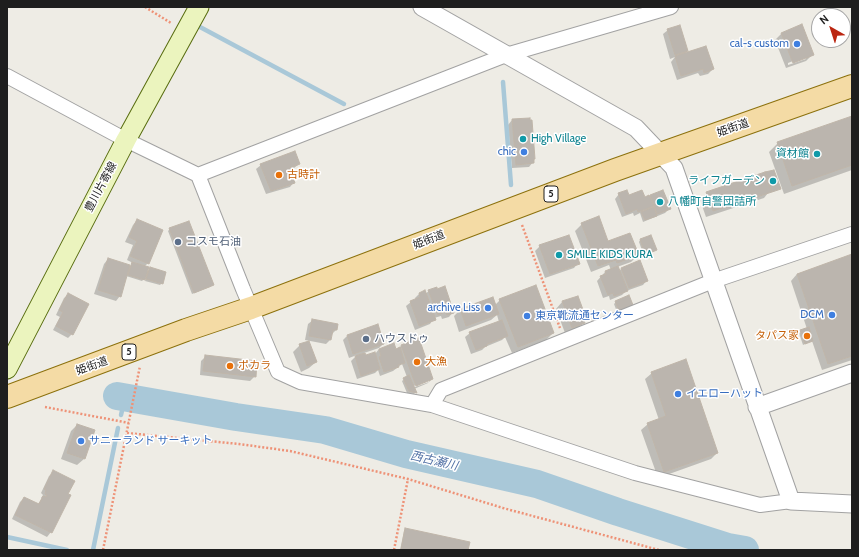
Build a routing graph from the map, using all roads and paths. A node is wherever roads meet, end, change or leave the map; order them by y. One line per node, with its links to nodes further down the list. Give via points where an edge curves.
1 (145, 7): 5 (path)
2 (199, 7): 5 (main road, 豊川片寄線)
3 (422, 7): 6 (street)
4 (671, 7): 6 (street)
5 (186, 31): 9 (main road, 豊川片寄線)
6 (506, 55): 10 (street, via 636,128); 11 (street)
7 (8, 78): 9 (street)
8 (852, 86): 10 (main road, 姫街道 / 5)
9 (126, 140): 11 (street); 17 (main road, 豊川片寄線)
10 (660, 154): 14 (street, via 674,168); 15 (main road, 姫街道 / 5)
11 (198, 175): 15 (street)
12 (522, 226): 16 (path)
13 (852, 234): 14 (street)
14 (713, 281): 16 (street); 23 (street)
15 (251, 308): 20 (main road, 姫街道 / 5); 21 (street, via 278,372 300,382)
16 (564, 340): 21 (street, via 441,390)
17 (7, 369)
18 (852, 373): 23 (street)
19 (137, 379): 24 (path)
20 (7, 397)
21 (432, 404): 27 (street, via 635,473 760,505)
22 (46, 407): 24 (path)
23 (757, 407): 27 (street)
24 (129, 423): 25 (path)
25 (127, 434): 26 (path, via 290,451); 29 (path)
26 (408, 479): 30 (path); 31 (path)
27 (790, 501): 28 (street)
28 (852, 504)
29 (103, 550)
30 (394, 550)
31 (658, 550)

